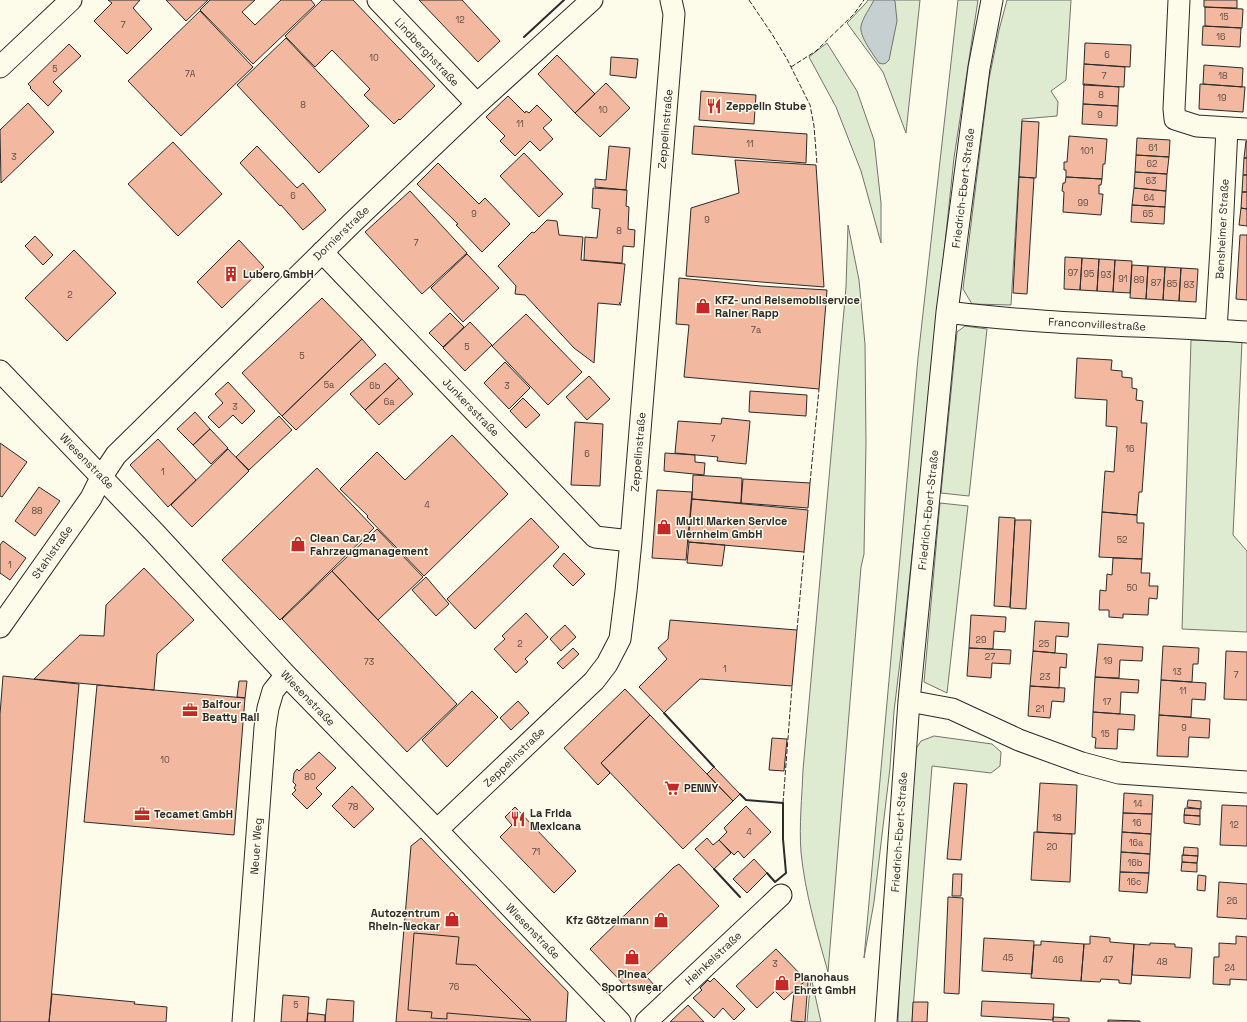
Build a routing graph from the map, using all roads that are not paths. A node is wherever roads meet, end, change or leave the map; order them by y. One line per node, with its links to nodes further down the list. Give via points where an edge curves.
1 (71, 0): 7 (street)
2 (378, 0): 8 (street, Lindberghstraße)
3 (592, 0): 8 (street, Dornierstraße)
4 (671, 0): 17 (street, Zeppelinstraße, via 674,14)
5 (992, 0): 12 (street, Friedrich-Ebert-Straße, via 979,68)
6 (1179, 0): 9 (street, via 1175,119 1197,126)
7 (0, 67)
8 (476, 104): 11 (street, Dornierstraße)
9 (1227, 128): 10 (street); 13 (street, Bensheimer Straße)
10 (1247, 129)
11 (322, 252): 16 (street, Dornierstraße, via 116,455); 17 (street, Junkersstraße, via 595,537)
12 (947, 312): 13 (street, Franconvillestraße, via 992,318); 20 (street, Friedrich-Ebert-Straße)
13 (1216, 330): 14 (street, Franconvillestraße)
14 (1247, 332)
15 (0, 371): 16 (street, Wiesenstraße)
16 (102, 476): 18 (street, Stahlstraße, via 91,498); 19 (street, Wiesenstraße)
17 (631, 541): 22 (street, Zeppelinstraße, via 620,639 607,664 594,681)
18 (0, 626)
19 (286, 675): 22 (street, Wiesenstraße); 24 (street, Neuer Weg, via 273,692 265,727)
20 (908, 701): 21 (street, via 952,709 1019,740 1082,763 1120,772); 27 (street, Friedrich-Ebert-Straße)
21 (1247, 782)
22 (437, 830): 25 (street, Wiesenstraße)
23 (781, 895): 26 (street, Heinkelstraße)
24 (244, 1022)
25 (620, 1022)
26 (646, 1022)
27 (886, 1022)

